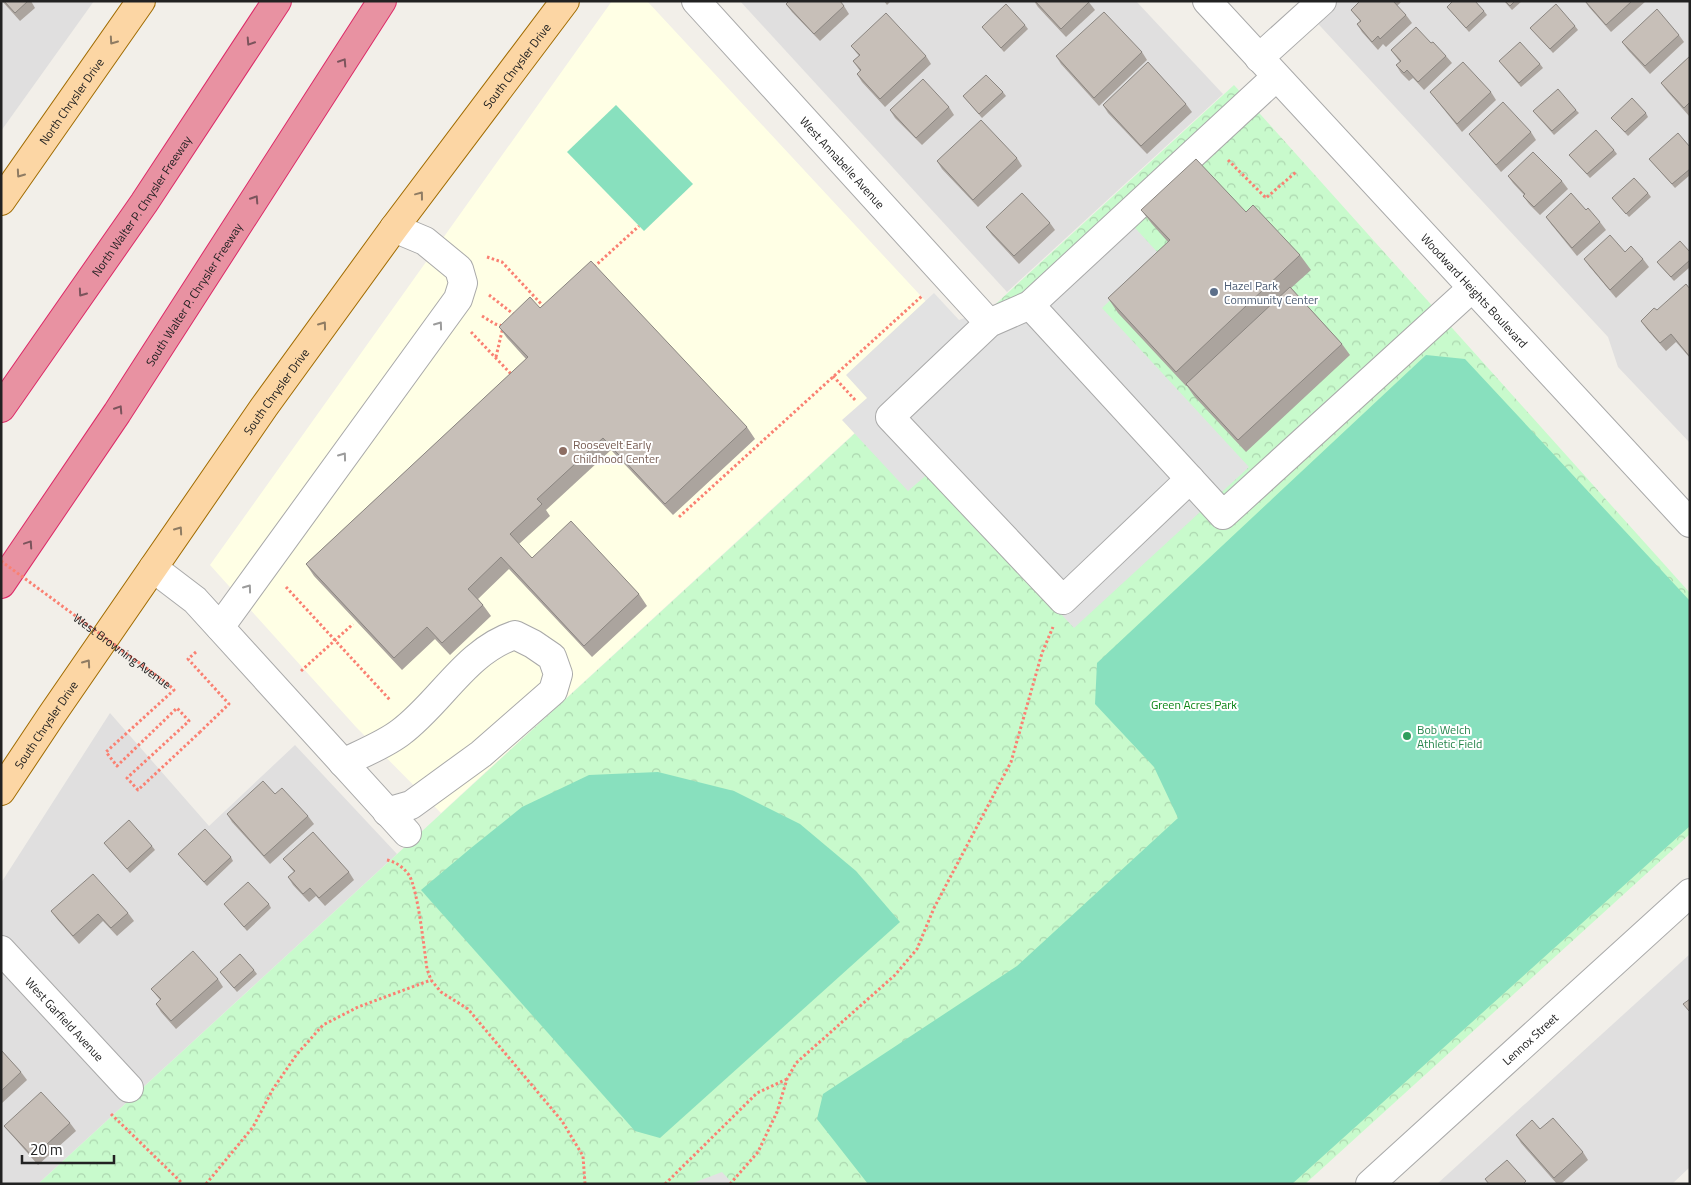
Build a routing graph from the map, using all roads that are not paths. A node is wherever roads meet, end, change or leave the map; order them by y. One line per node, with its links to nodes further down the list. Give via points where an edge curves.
1 (141, 1): 9 (main road, North Chrysler Drive, one-way to 9)
2 (277, 1): 14 (highway, North Walter P. Chrysler Freeway, one-way to 14, via 144,203)
3 (382, 1): 18 (highway, South Walter P. Chrysler Freeway, one-way to 3, via 117,413)
4 (565, 1): 10 (main road, South Chrysler Drive, one-way to 4)
5 (696, 1): 13 (street, West Annabelle Avenue)
6 (1206, 1): 8 (street, Woodward Heights Boulevard)
7 (1322, 1): 8 (street)
8 (1267, 67): 11 (street, Woodward Heights Boulevard); 12 (street)
9 (1, 201)
10 (394, 228): 17 (main road, South Chrysler Drive, one-way to 10, via 264,407); 19 (street, one-way to 10, via 458,299 463,283 459,269 425,241)
11 (1472, 288): 15 (street, via 1223,515); 16 (street, Woodward Heights Boulevard)
12 (1030, 305): 13 (street); 15 (street)
13 (989, 323): 15 (street, via 890,416 1063,600)
14 (1, 408)
15 (1190, 480)
16 (1690, 523)
17 (153, 568): 19 (street, via 194,600); 21 (main road, South Chrysler Drive, one-way to 17)
18 (1, 584)
19 (220, 627): 20 (street)
20 (343, 763): 22 (street); 22 (street, via 400,733 431,706 479,654 499,640 514,635 552,658 558,674 553,691 481,754 411,805)
21 (1, 791)
22 (387, 812): 23 (street)
23 (407, 833)
24 (1690, 893): 27 (street, Lennox Street)
25 (1, 950): 26 (street, West Garfield Avenue)
26 (129, 1088)
27 (1370, 1184)

